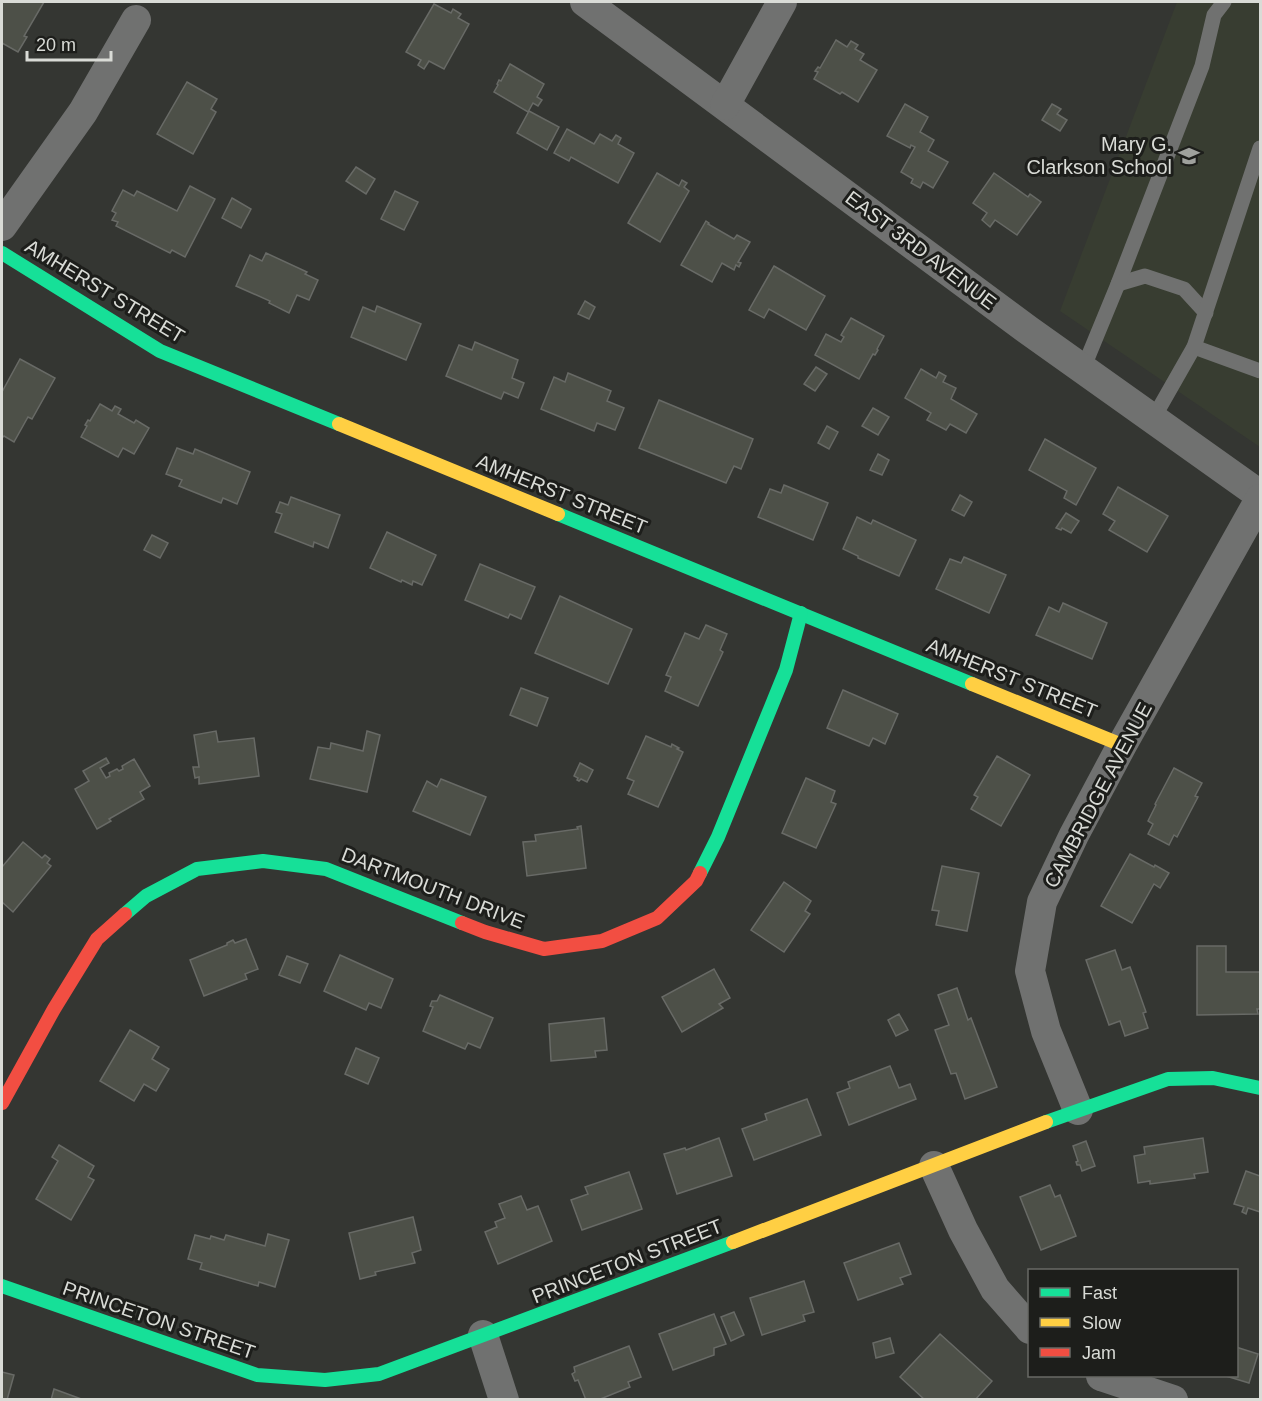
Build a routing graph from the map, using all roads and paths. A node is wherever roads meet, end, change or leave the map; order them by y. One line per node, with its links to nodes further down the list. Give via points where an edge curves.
1 (585, 2): 5 (street, EAST 3RD AVENUE)
2 (782, 2): 5 (street)
3 (1224, 2): 9 (lane, via 1214,15 1202,66)
4 (136, 20): 7 (street, via 83,111)
5 (725, 105): 12 (street, EAST 3RD AVENUE)
6 (1260, 148): 10 (lane)
7 (2, 226)
8 (2, 252): 17 (street, AMHERST STREET, via 160,351)
9 (1118, 285): 10 (lane, via 1145,276 1184,290); 12 (lane)
10 (1206, 313): 11 (lane)
11 (1194, 347): 13 (lane); 14 (lane)
12 (1083, 369): 14 (street, EAST 3RD AVENUE)
13 (1260, 371)
14 (1153, 419): 15 (street, EAST 3RD AVENUE)
15 (1260, 495)
16 (1260, 499): 18 (street, CAMBRIDGE AVENUE)
17 (801, 613): 18 (street, AMHERST STREET); 20 (street, DARTMOUTH DRIVE, via 786,670 717,837 696,881 657,918 602,941 544,949 485,932 326,869 263,861 197,869 146,896 97,939)
18 (1122, 745): 21 (street, CAMBRIDGE AVENUE, via 1042,902 1030,971 1046,1031)
19 (1260, 1088): 21 (street, PRINCETON STREET, via 1213,1078 1168,1079)
20 (2, 1103)
21 (1078, 1110): 22 (street, PRINCETON STREET)
22 (934, 1166): 24 (street, via 995,1289); 25 (street, PRINCETON STREET)
23 (2, 1286): 25 (street, PRINCETON STREET, via 257,1375 325,1380 379,1374)
24 (1028, 1328)
25 (483, 1335): 27 (street)
26 (1104, 1377): 28 (street)
27 (504, 1400)
28 (1173, 1400)

